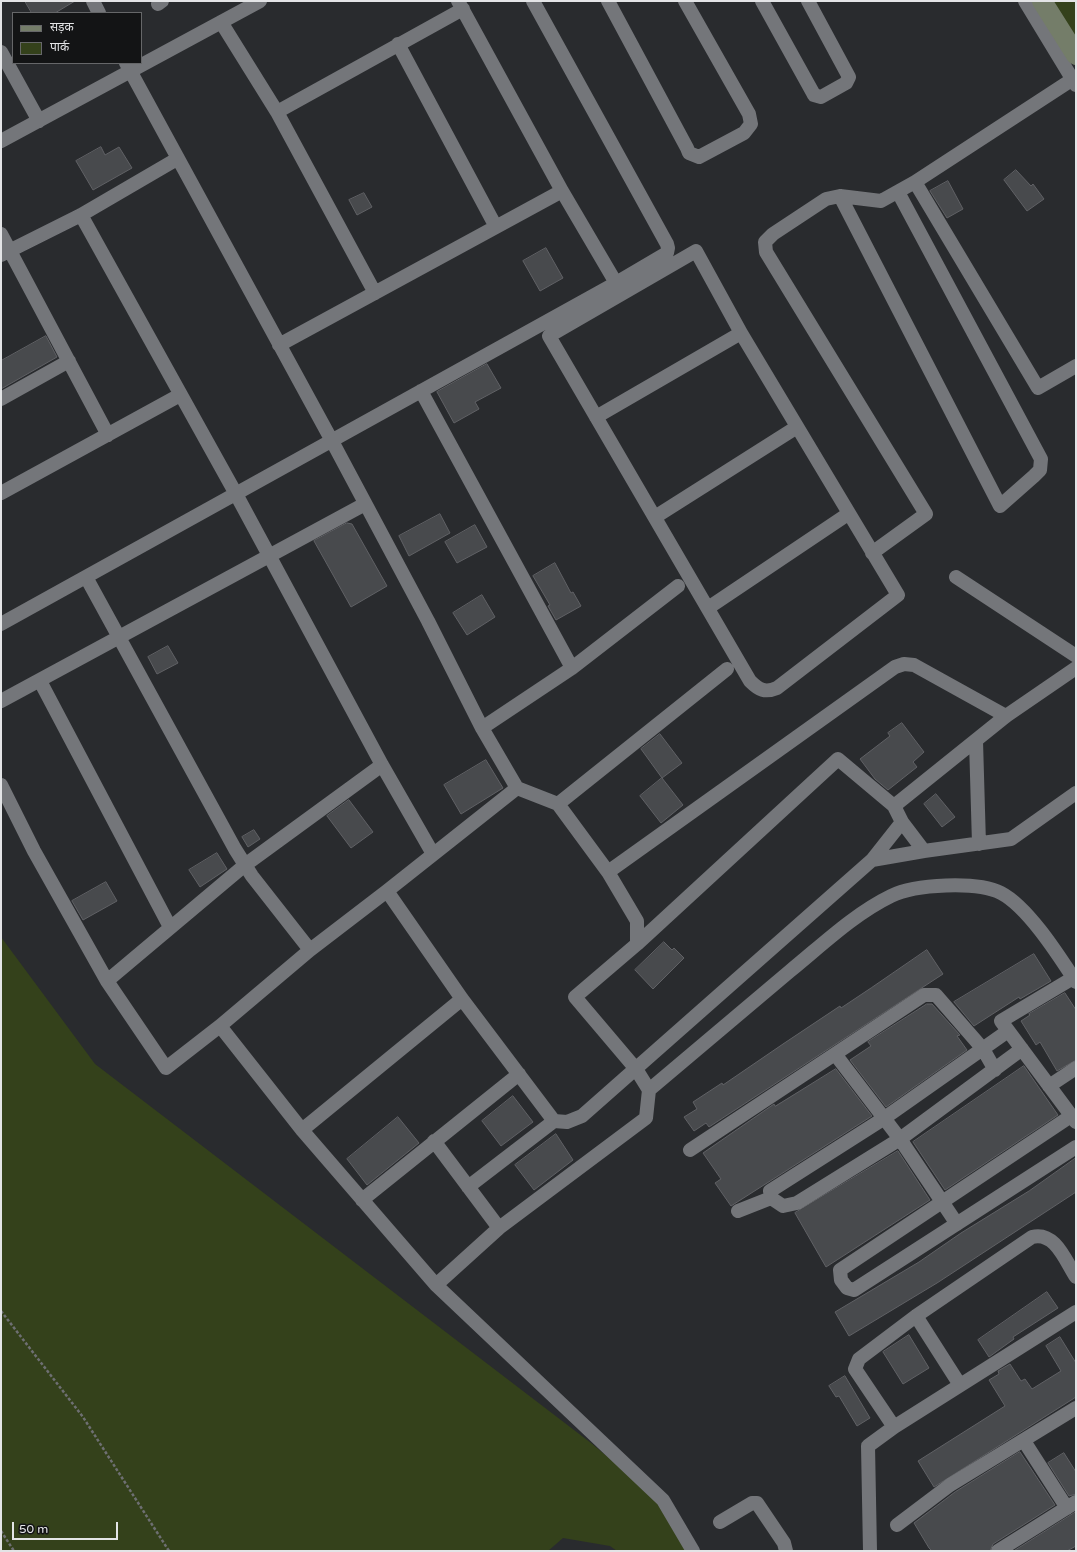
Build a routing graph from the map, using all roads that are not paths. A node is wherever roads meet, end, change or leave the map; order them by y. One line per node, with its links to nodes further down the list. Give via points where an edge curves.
1 (93, 1): 11 (street)
2 (260, 1): 12 (street)
3 (533, 1): 31 (street, via 668,248 665,255)
4 (608, 1): 5 (street, via 687,148 694,156 699,157 744,134 751,124 748,114)
5 (685, 1)
6 (762, 1): 7 (street, via 814,95 821,97 846,83 849,77)
7 (808, 1)
8 (1026, 1): 18 (street)
9 (1042, 1): 15 (street)
10 (460, 5): 13 (street); 24 (street)
11 (98, 12)
12 (221, 22): 16 (street); 19 (street)
13 (398, 44): 19 (street); 28 (street)
14 (1, 52): 20 (street)
15 (1076, 55)
16 (142, 61)
17 (129, 67): 20 (street); 22 (street)
18 (1075, 80): 23 (street)
19 (277, 112): 32 (street)
20 (39, 121): 21 (street)
21 (1, 141)
22 (177, 159): 27 (street); 34 (street)
23 (915, 182): 25 (street); 36 (street, via 1038,388)
24 (562, 191): 28 (street); 31 (street)
25 (898, 192): 26 (street, via 880,201); 26 (street, via 1041,459 1040,470 1000,506)
26 (840, 196): 49 (street, via 826,199 773,234 765,242 764,247 926,514)
27 (81, 215): 30 (street); 38 (street)
28 (496, 227): 32 (street)
29 (1, 234): 30 (street)
30 (6, 252): 35 (street)
31 (616, 283): 37 (street)
32 (375, 293): 34 (street)
33 (741, 333): 40 (street); 40 (street, via 696,251 550,336); 41 (street)
34 (279, 345): 43 (street)
35 (69, 361): 39 (street); 42 (street)
36 (1076, 366)
37 (421, 391): 43 (street); 58 (street)
38 (180, 395): 42 (street); 45 (street)
39 (1, 399)
40 (596, 416): 48 (street)
41 (797, 427): 47 (street); 48 (street)
42 (108, 435): 44 (street)
43 (332, 440): 45 (street); 46 (street)
44 (1, 493)
45 (236, 494): 50 (street); 51 (street)
46 (366, 504): 50 (street); 64 (street)
47 (848, 514): 49 (street); 54 (street)
48 (655, 517): 54 (street)
49 (872, 553): 54 (street, via 898,595 770,691 762,691 750,681)
50 (269, 558): 56 (street); 66 (street)
51 (86, 577): 55 (street); 56 (street)
52 (956, 577): 57 (street)
53 (678, 586): 58 (street)
54 (708, 608)
55 (1, 624)
56 (119, 636): 61 (street); 77 (street)
57 (1076, 656)
58 (572, 668): 64 (street)
59 (1076, 668): 63 (street)
60 (727, 669): 70 (street)
61 (40, 681): 62 (street); 80 (street)
62 (1, 702)
63 (1006, 716): 65 (street); 78 (street, via 914,666 904,664 895,667)
64 (482, 728): 68 (street)
65 (976, 741): 71 (street); 73 (street)
66 (382, 765): 75 (street); 77 (street)
67 (1, 785): 84 (street, via 34,851)
68 (517, 788): 70 (street); 75 (street)
69 (1076, 793): 73 (street, via 1011,840)
70 (558, 804): 78 (street)
71 (894, 806): 72 (street); 81 (street, via 838,759)
72 (902, 822): 74 (street); 76 (street)
73 (978, 844): 74 (street)
74 (924, 850): 76 (street)
75 (433, 854): 79 (street)
76 (872, 860): 91 (street)
77 (245, 865): 80 (street); 82 (street)
78 (608, 872): 81 (street, via 638,920)
79 (387, 891): 82 (street); 85 (street)
80 (170, 927): 84 (street)
81 (637, 944): 91 (street, via 575,997)
82 (310, 950): 86 (street)
83 (1075, 980): 87 (street, via 1001,1021); 96 (street, via 1024,911 1000,893 965,885 911,888 868,908)
84 (107, 981): 86 (street, via 166,1068)
85 (462, 999): 94 (street); 100 (street)
86 (220, 1026): 100 (street)
87 (1008, 1031): 88 (street); 89 (street)
88 (982, 1049): 90 (street, via 936,995 924,995); 93 (street); 97 (street)
89 (1022, 1049): 93 (street); 95 (street)
90 (835, 1054): 97 (street); 104 (street)
91 (636, 1068): 96 (street); 99 (street, via 582,1116 567,1122)
92 (1076, 1068): 95 (street)
93 (995, 1070): 101 (street)
94 (519, 1074): 99 (street); 102 (street)
95 (1049, 1086): 98 (street)
96 (649, 1090): 111 (street, via 646,1118)
97 (883, 1119): 101 (street); 106 (street, via 770,1191)
98 (1074, 1119): 108 (street)
99 (554, 1121): 105 (street)
100 (302, 1130): 107 (street)
101 (900, 1139): 106 (street, via 797,1203 783,1206); 108 (street)
102 (434, 1141): 105 (street); 107 (street)
103 (1076, 1147): 110 (street)
104 (690, 1150)
105 (468, 1187): 111 (street)
106 (771, 1198): 109 (street)
107 (362, 1200): 113 (street)
108 (942, 1202): 110 (street); 110 (street, via 840,1270 841,1280 847,1288 854,1290)
109 (738, 1211)
110 (957, 1224)
111 (499, 1228): 113 (street)
112 (1076, 1277): 115 (street, via 1054,1242 1039,1235 1032,1237)
113 (436, 1284): 123 (street, via 663,1500)
114 (1076, 1312): 116 (street)
115 (916, 1316): 116 (street); 118 (street, via 856,1363 855,1369)
116 (960, 1385): 118 (street)
117 (1076, 1408): 119 (street)
118 (894, 1427): 125 (street, via 868,1446)
119 (1024, 1441): 120 (street); 122 (street, via 950,1485)
120 (1072, 1505): 126 (street)
121 (720, 1522): 124 (street, via 752,1503 757,1503 784,1543)
122 (898, 1525)
123 (693, 1551)
124 (786, 1551)
125 (870, 1551)
126 (998, 1551)

